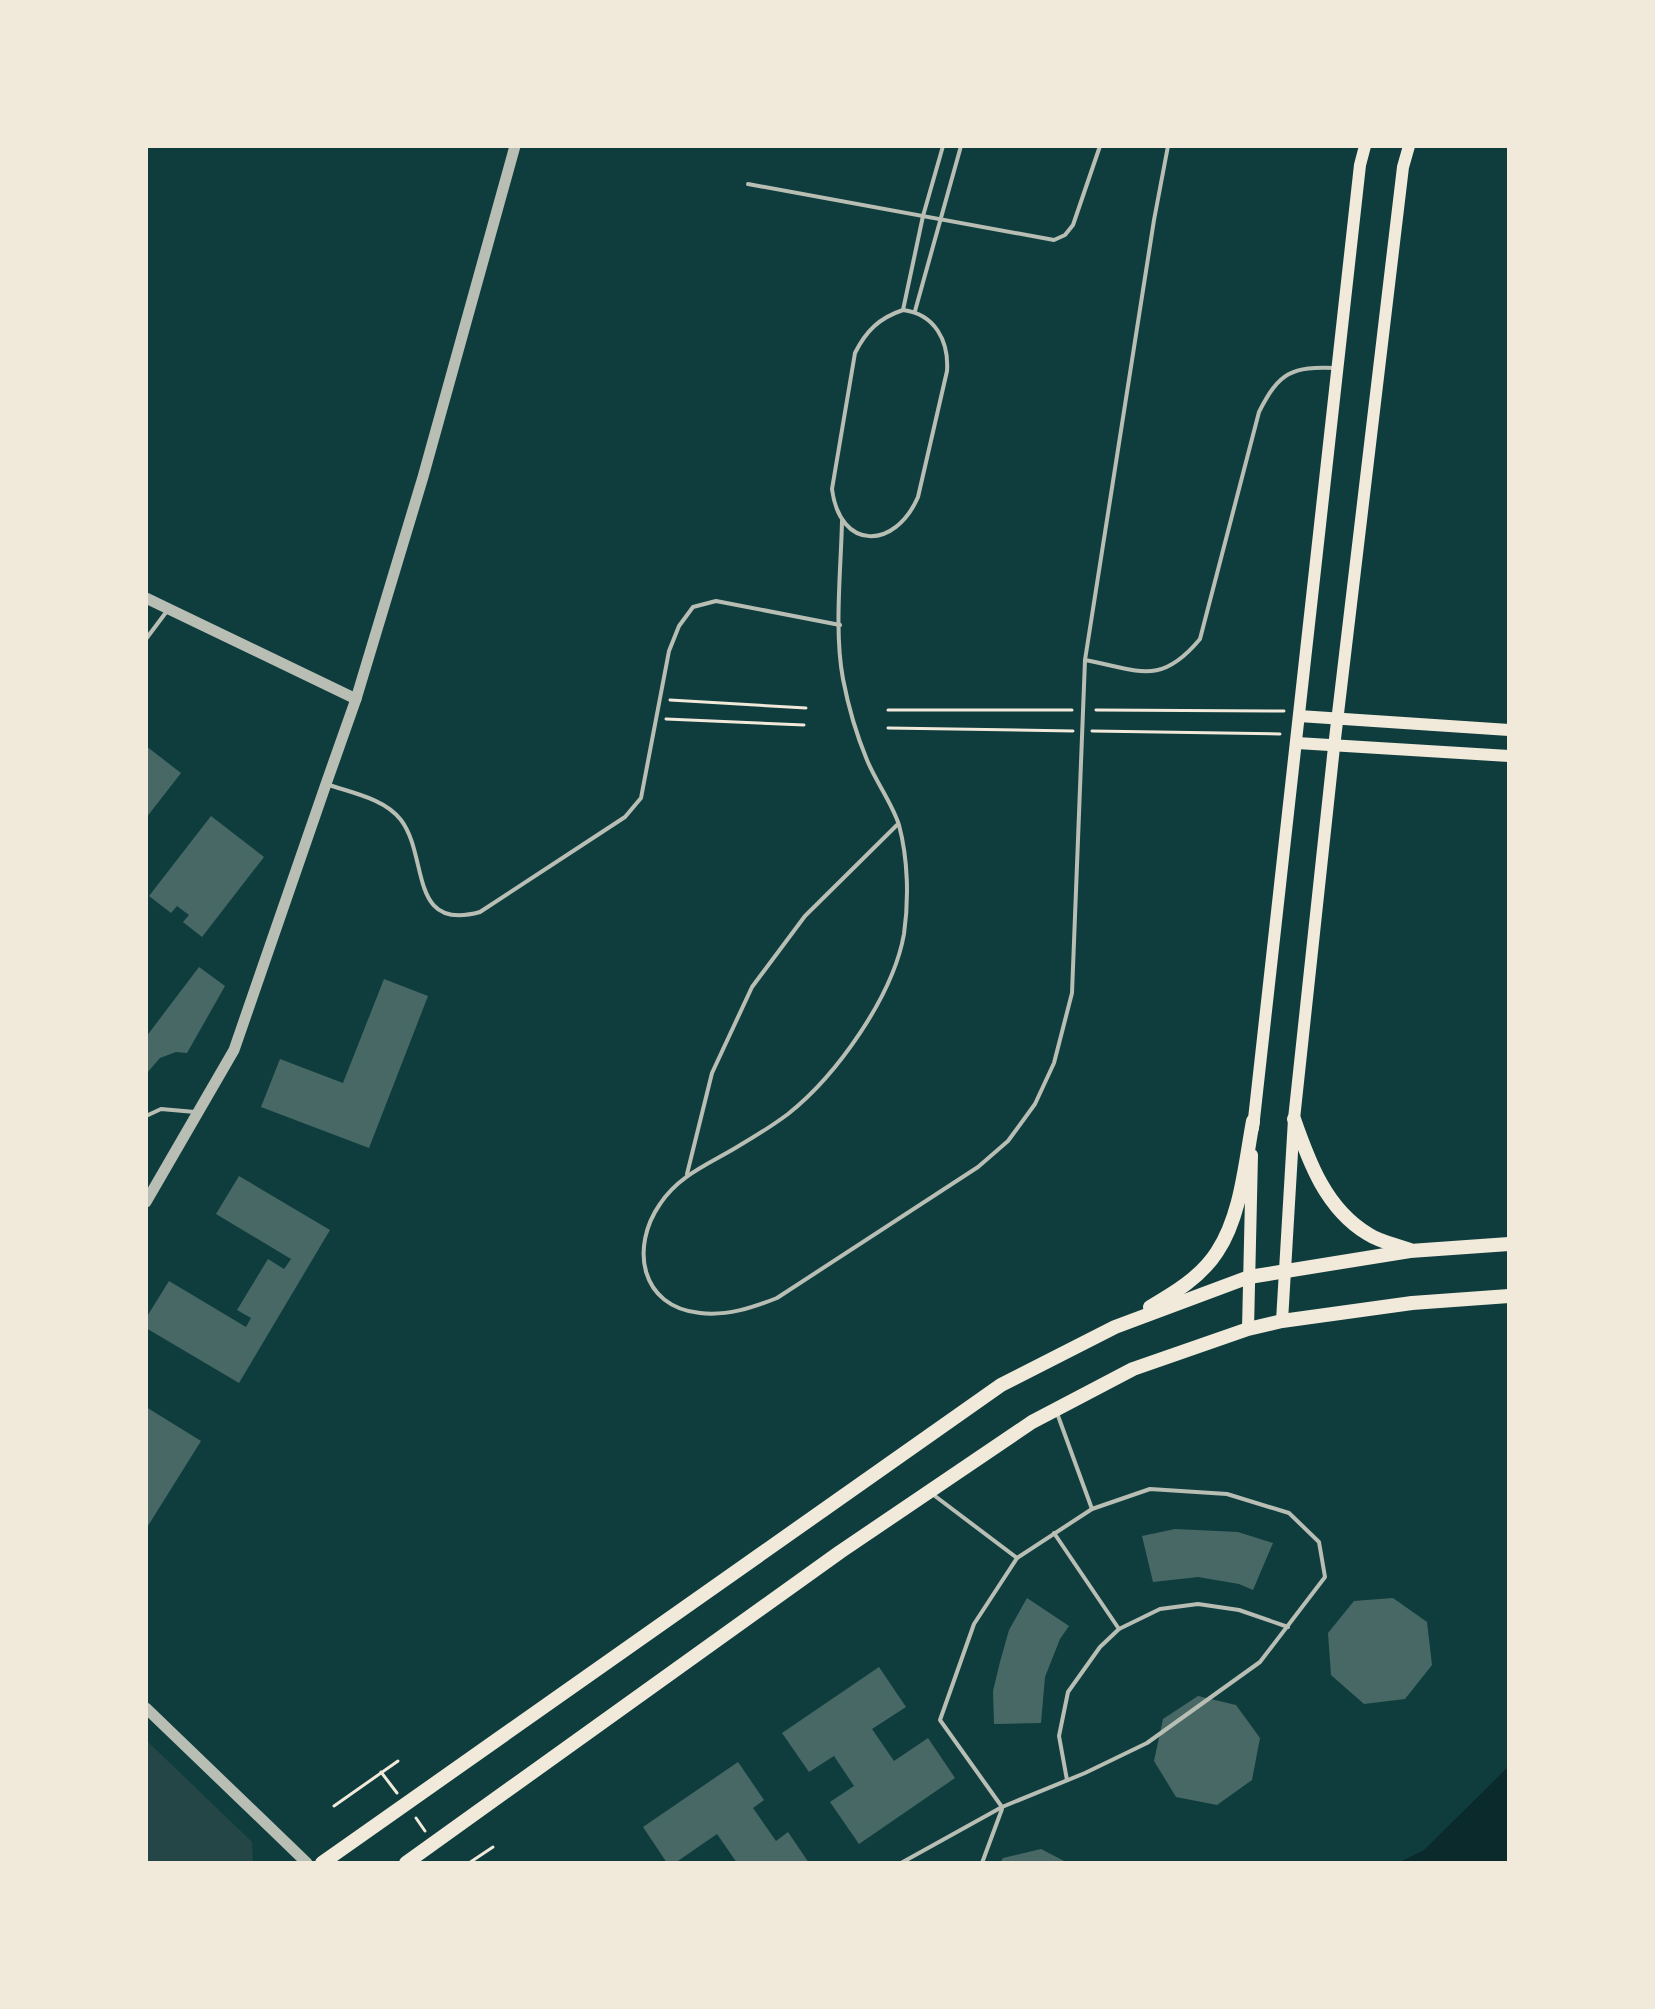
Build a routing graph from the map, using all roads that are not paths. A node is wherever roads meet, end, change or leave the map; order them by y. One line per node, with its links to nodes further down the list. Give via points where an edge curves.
1 (515, 146): 20 (street)
2 (943, 146): 9 (lane)
3 (961, 146): 10 (lane)
4 (1100, 146): 10 (lane, via 1065,235 1054,240)
5 (1168, 146): 19 (lane)
6 (1365, 146): 13 (main road)
7 (1409, 146): 22 (main road)
8 (748, 184): 9 (lane)
9 (923, 216): 10 (lane); 11 (lane)
10 (939, 220): 12 (lane)
11 (903, 310): 12 (lane); 14 (lane, via 875,325 855,353 832,489)
12 (915, 311): 14 (lane, via 937,328 948,356 918,497 911,512 888,534 858,534)
13 (1338, 368): 19 (lane, via 1305,367 1285,374 1259,412 1200,639 1170,668 1147,672); 21 (main road)
14 (842, 521): 17 (lane)
15 (146, 598): 16 (street)
16 (168, 609): 18 (lane); 20 (street)
17 (840, 625): 27 (lane, via 716,601 693,607 669,651 641,798 625,817 480,912 462,917 442,912 424,894 414,843 400,819 383,804); 28 (lane, via 843,678 866,758)
18 (146, 639)
19 (1085, 660): 33 (lane, via 1072,993 1054,1063 1035,1104 1008,1141 978,1167 777,1298 743,1311 700,1313 673,1305 643,1269 649,1220)
20 (356, 699): 27 (street)
21 (1293, 714): 22 (main road); 24 (main road)
22 (1339, 719): 23 (main road); 25 (main road)
23 (1509, 730)
24 (1297, 743): 25 (main road); 32 (main road)
25 (1334, 747): 26 (main road); 31 (main road)
26 (1509, 756)
27 (326, 784): 29 (street, via 234,1050)
28 (898, 824): 33 (lane, via 805,916 752,987 712,1073); 33 (lane, via 907,900 903,936 888,984 859,1033 788,1114)
29 (198, 1112): 30 (lane, via 161,1109); 34 (street)
30 (146, 1116)
31 (1294, 1119): 36 (main road, via 1309,1163 1334,1204 1368,1235); 37 (main road)
32 (1253, 1121): 38 (main road); 41 (main road, via 1231,1221 1217,1252 1172,1294)
33 (687, 1174)
34 (146, 1202)
35 (1509, 1244): 36 (main road)
36 (1410, 1251): 37 (main road)
37 (1286, 1270): 38 (main road); 40 (main road)
38 (1249, 1277): 41 (main road); 42 (main road)
39 (1509, 1296): 40 (main road)
40 (1282, 1321): 42 (main road)
41 (1115, 1327): 54 (main road, via 1001,1385)
42 (1248, 1329): 43 (main road, via 1133,1369)
43 (1056, 1410): 44 (main road); 45 (lane)
44 (930, 1491): 47 (lane); 55 (main road)
45 (1092, 1509): 46 (lane); 48 (lane, via 1150,1489 1227,1494 1289,1513 1319,1542 1325,1577)
46 (1054, 1533): 47 (lane); 49 (lane)
47 (1017, 1558): 52 (lane, via 974,1624 940,1720)
48 (1288, 1627): 49 (lane, via 1239,1610 1198,1604 1160,1609); 51 (lane, via 1260,1662 1147,1743)
49 (1119, 1629): 51 (lane, via 1068,1692 1059,1736)
50 (146, 1708): 53 (street)
51 (1067, 1780): 52 (lane)
52 (1002, 1807): 56 (lane); 57 (lane)
53 (307, 1863)
54 (322, 1863)
55 (406, 1863)
56 (901, 1863)
57 (982, 1863)

